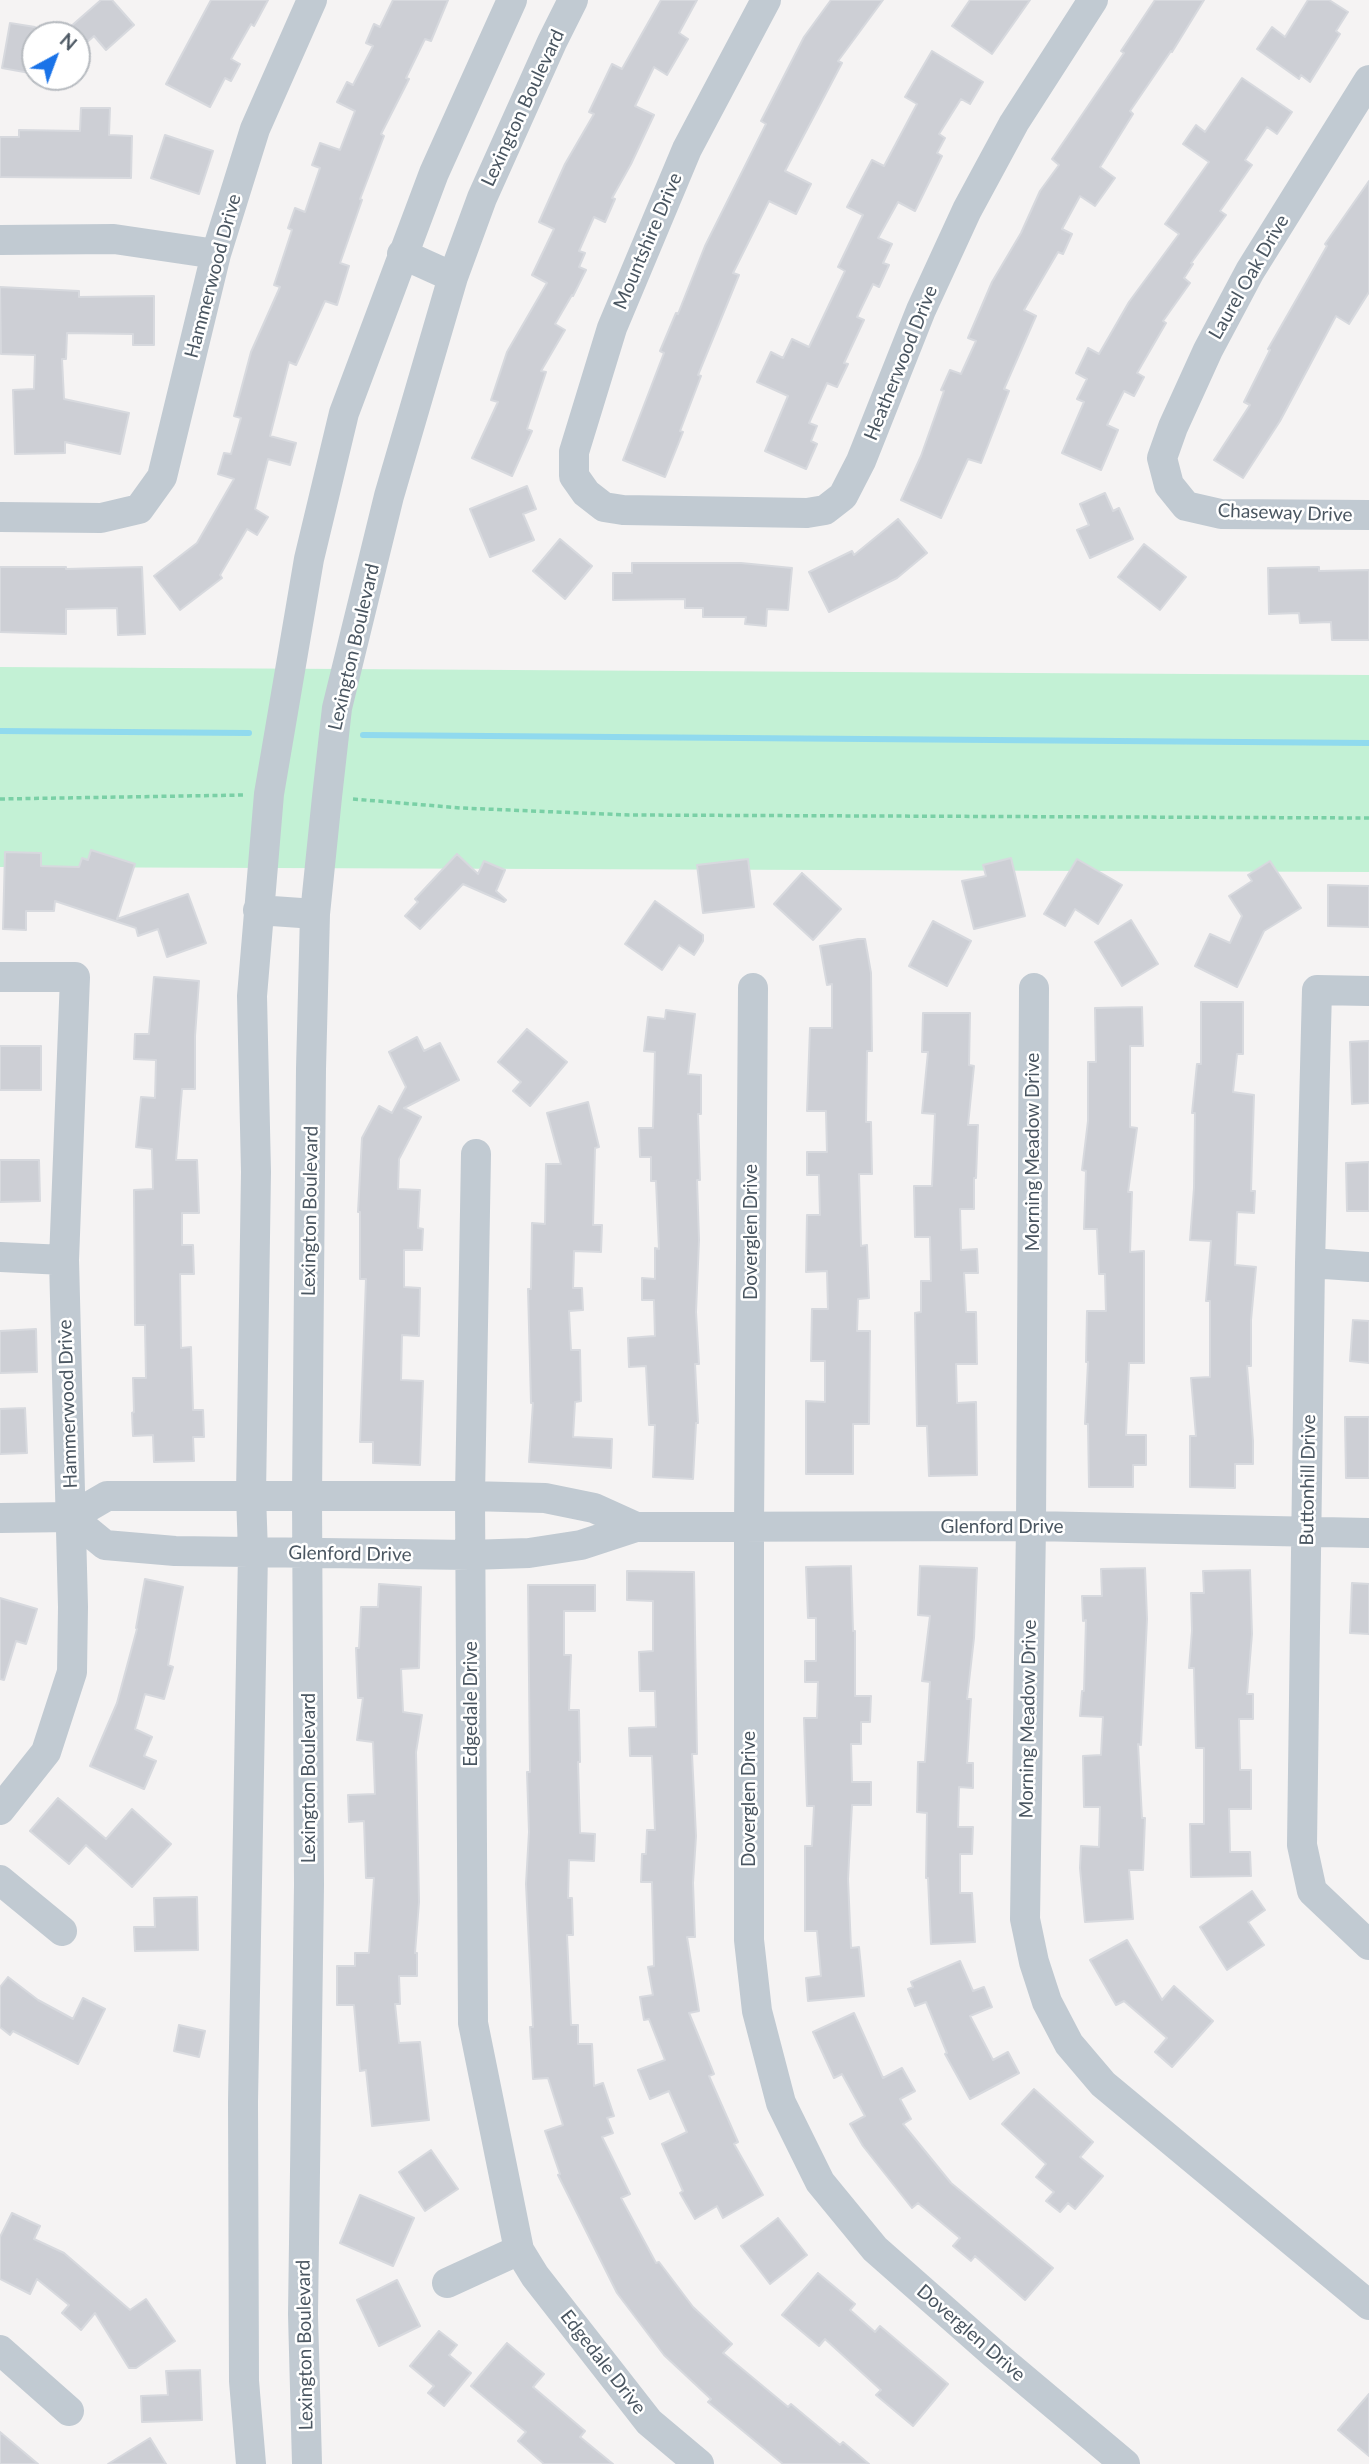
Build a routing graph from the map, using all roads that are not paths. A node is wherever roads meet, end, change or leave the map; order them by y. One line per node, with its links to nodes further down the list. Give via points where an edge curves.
1 (312, 0): 8 (street, Hammerwood Drive, via 255,129)
2 (512, 0): 9 (street)
3 (573, 0): 10 (street, Lexington Boulevard, via 482,198)
4 (766, 0): 12 (street, Mountshire Drive, via 687,149 612,328 574,452 574,476)
5 (1093, 0): 12 (street, Heatherwood Drive, via 1014,123 967,210 843,496 825,510 807,513 623,510 604,507)
6 (1369, 80): 11 (street, Laurel Oak Drive, via 1250,271 1208,350 1162,458)
7 (0, 240): 8 (street, via 114,239)
8 (216, 254): 14 (street, Hammerwood Drive, via 162,477 139,509 94,518)
9 (402, 254): 10 (street); 15 (street, via 344,413 309,559 269,794)
10 (453, 277): 16 (street, Lexington Boulevard, via 389,496 337,708)
11 (1169, 485): 13 (street, Chaseway Drive, via 1186,506 1221,514)
12 (586, 493)
13 (1369, 516)
14 (0, 517)
15 (258, 910): 16 (street); 26 (street, via 252,996 256,1172)
16 (315, 914): 28 (street, Lexington Boulevard)
17 (0, 977): 23 (street, Hammerwood Drive, via 75,977)
18 (753, 988): 31 (street, Doverglen Drive)
19 (1034, 988): 32 (street, Morning Meadow Drive)
20 (1369, 990): 24 (street, Buttonhill Drive, via 1317,990)
21 (477, 1154): 27 (street, Edgedale Drive)
22 (0, 1257): 23 (street)
23 (64, 1260): 29 (street, Hammerwood Drive)
24 (1310, 1263): 25 (street); 35 (street, Buttonhill Drive)
25 (1369, 1267)
26 (251, 1495): 28 (street, Glenford Drive); 29 (street, Glenford Drive, via 107,1496); 36 (street)
27 (470, 1496): 28 (street, Glenford Drive); 33 (street, Glenford Drive, via 545,1498 594,1508); 38 (street, Edgedale Drive)
28 (307, 1497): 37 (street, Lexington Boulevard)
29 (71, 1517): 30 (street, Glenford Drive); 36 (street, Glenford Drive, via 106,1545); 39 (street, Hammerwood Drive, via 72,1672 46,1752)
30 (0, 1518)
31 (749, 1526): 32 (street, Glenford Drive); 33 (street, Glenford Drive); 51 (street, Doverglen Drive, via 749,1940 757,2011 781,2103 820,2182 875,2249)
32 (1031, 1526): 35 (street, Glenford Drive); 45 (street, Morning Meadow Drive, via 1025,1919 1047,2003 1069,2045 1103,2084)
33 (636, 1527): 38 (street, Glenford Drive, via 581,1545)
34 (1369, 1533): 35 (street, Glenford Drive)
35 (1308, 1534): 42 (street, Buttonhill Drive, via 1302,1845 1312,1891)
36 (253, 1552): 37 (street, Glenford Drive); 48 (street, via 243,2102 244,2381)
37 (308, 1553): 38 (street, Glenford Drive); 49 (street, Lexington Boulevard, via 303,2314)
38 (470, 1555): 43 (street, Edgedale Drive, via 473,2023)
39 (0, 1811)
40 (0, 1880): 41 (street)
41 (62, 1931)
42 (1369, 1945)
43 (519, 2250): 44 (street); 50 (street, Edgedale Drive, via 649,2422)
44 (447, 2283)
45 (1369, 2305)
46 (0, 2350): 47 (street)
47 (69, 2411)
48 (251, 2464)
49 (307, 2464)
50 (699, 2464)
51 (1125, 2464)

